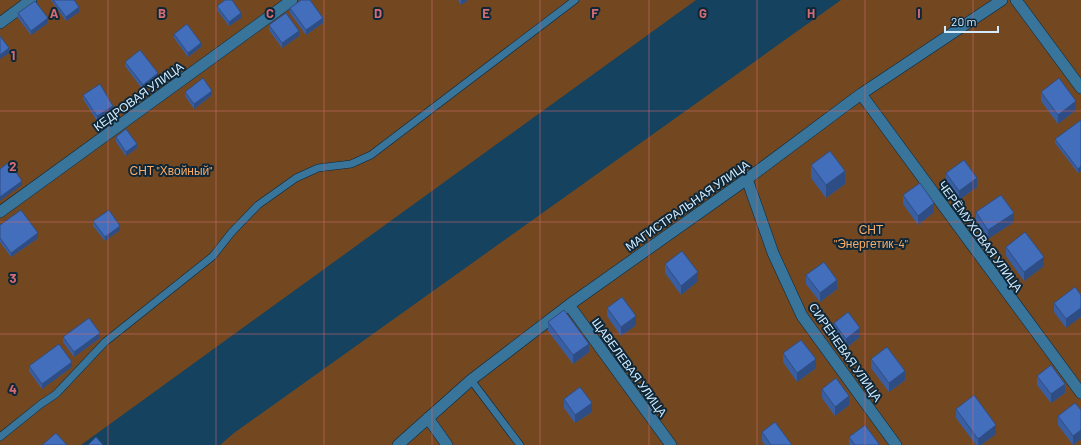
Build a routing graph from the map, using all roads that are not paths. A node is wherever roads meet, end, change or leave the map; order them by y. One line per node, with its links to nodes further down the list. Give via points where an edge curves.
1 (30, 0): 6 (street)
2 (292, 0): 10 (street, КЕДРОВАЯ УЛИЦА)
3 (575, 0): 15 (lane, via 371,155 351,164 318,168 296,178 258,205 213,256 105,342 56,394)
4 (1002, 0): 8 (street, МАГИСТРАЛЬНАЯ УЛИЦА)
5 (1016, 0): 7 (street)
6 (1, 20)
7 (1081, 88)
8 (861, 94): 9 (street, МАГИСТРАЛЬНАЯ УЛИЦА); 13 (street, ЧЕРЁМУХОВАЯ УЛИЦА)
9 (746, 179): 11 (street, МАГИСТРАЛЬНАЯ УЛИЦА); 20 (street, СИРЕНЕВАЯ УЛИЦА, via 773,253 802,316)
10 (0, 212)
11 (569, 305): 12 (street, МАГИСТРАЛЬНАЯ УЛИЦА); 19 (street, ЩАВЕЛЕВАЯ УЛИЦА)
12 (472, 380): 14 (street, МАГИСТРАЛЬНАЯ УЛИЦА); 18 (lane)
13 (1081, 393)
14 (428, 418): 16 (street, МАГИСТРАЛЬНАЯ УЛИЦА); 17 (street)
15 (0, 437)
16 (398, 445)
17 (447, 445)
18 (520, 445)
19 (671, 445)
20 (896, 445)

